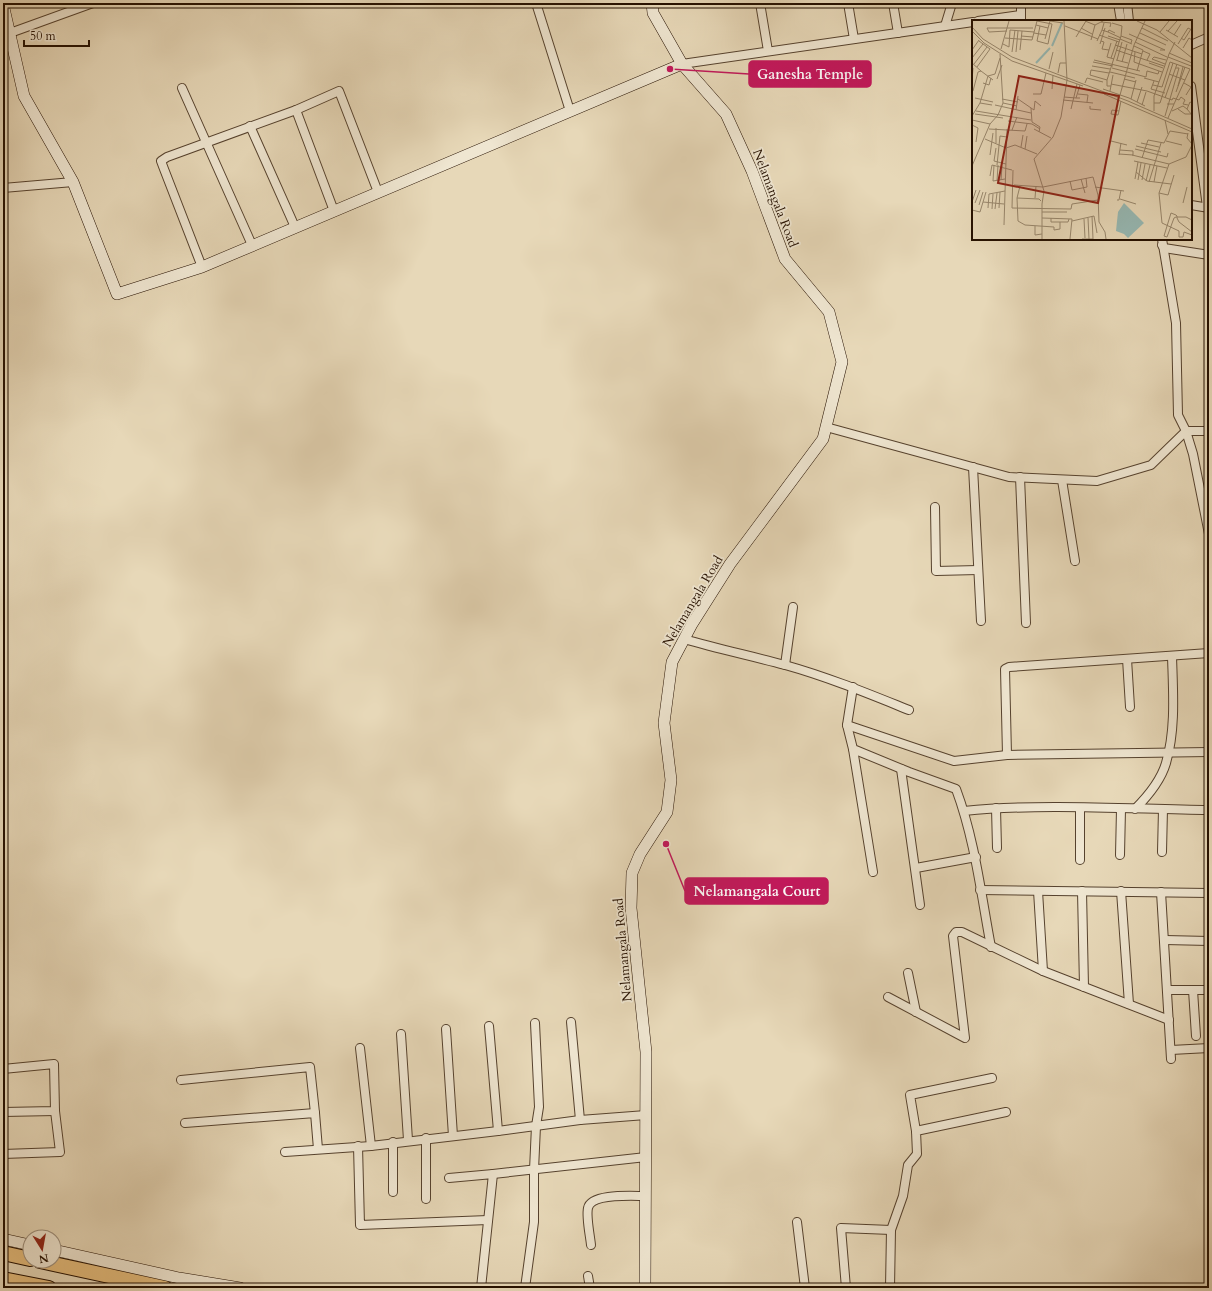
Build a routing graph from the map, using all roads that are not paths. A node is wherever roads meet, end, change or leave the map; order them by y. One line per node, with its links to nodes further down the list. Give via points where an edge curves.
1 (93, 3): 18 (street)
2 (536, 3): 28 (street)
3 (652, 3): 24 (main road, Nelamangala Road, via 653,13)
4 (760, 3): 23 (street)
5 (848, 3): 21 (street)
6 (893, 3): 19 (street)
7 (952, 3): 17 (street)
8 (1021, 3): 12 (street)
9 (1118, 3): 14 (street)
10 (1127, 3): 15 (street)
11 (3, 4): 18 (main road)
12 (1021, 18): 13 (street)
13 (992, 20)
14 (1121, 20)
15 (1129, 20)
16 (972, 22): 17 (street)
17 (946, 26): 19 (street)
18 (10, 33): 31 (main road, via 24,96)
19 (898, 33): 21 (street)
20 (1209, 36): 22 (street)
21 (854, 39): 23 (street)
22 (1192, 44)
23 (768, 51): 24 (street)
24 (682, 64): 28 (main road); 44 (main road, Nelamangala Road, via 726,114 752,171 785,259 829,312 842,362)
25 (182, 88): 30 (street)
26 (1192, 93): 35 (street)
27 (296, 110): 29 (street); 33 (street, via 339,91); 36 (street)
28 (570, 111): 33 (main road)
29 (250, 126): 30 (street); 37 (street)
30 (206, 142): 40 (street); 43 (street, via 161,161)
31 (73, 182): 32 (street); 43 (main road, via 117,294)
32 (3, 188)
33 (378, 192): 36 (main road)
34 (1192, 205): 35 (street)
35 (1208, 208)
36 (334, 211): 37 (main road)
37 (295, 228): 40 (main road)
38 (1159, 240): 41 (street)
39 (1162, 240): 41 (street)
40 (252, 246): 43 (main road)
41 (1164, 248): 42 (street); 45 (street, via 1176,323 1178,415)
42 (1209, 255)
43 (202, 267)
44 (826, 427): 47 (street); 57 (main road, Nelamangala Road, via 823,439 730,564)
45 (1186, 431): 46 (street); 49 (street, via 1150,466 1096,481); 51 (street)
46 (1209, 431)
47 (973, 467): 48 (street, via 1009,477); 53 (street)
48 (1020, 477): 49 (street); 56 (street)
49 (1062, 480): 52 (street)
50 (935, 507): 53 (street, via 936,571)
51 (1209, 534)
52 (1075, 561)
53 (978, 570): 55 (street)
54 (793, 607): 61 (street)
55 (981, 621)
56 (1026, 623)
57 (684, 639): 61 (street, via 730,653); 122 (main road, Nelamangala Road, via 672,662 664,723 671,780 666,812 640,854 632,873 631,908 646,1052)
58 (1209, 653): 59 (street)
59 (1172, 656): 60 (street); 67 (street, via 1174,707)
60 (1127, 659): 63 (street); 69 (street, via 1005,669)
61 (785, 665): 62 (street)
62 (853, 687): 64 (street); 65 (street)
63 (1130, 707)
64 (909, 710)
65 (848, 725): 66 (street); 69 (street, via 954,761)
66 (853, 749): 70 (street); 84 (street)
67 (1168, 752): 68 (street); 69 (street); 74 (street, via 1166,765 1146,798)
68 (1209, 752)
69 (1007, 755)
70 (901, 769): 77 (street, via 956,789); 83 (street)
71 (996, 808): 72 (street); 77 (street); 78 (street)
72 (1080, 808): 73 (street); 82 (street)
73 (1122, 809): 74 (street); 80 (street)
74 (1135, 809): 75 (street)
75 (1163, 809): 76 (street); 79 (street)
76 (1209, 810)
77 (964, 811): 81 (street)
78 (998, 848)
79 (1162, 852)
80 (1120, 855)
81 (976, 857): 83 (street); 85 (street)
82 (1080, 860)
83 (916, 868): 91 (street)
84 (873, 872)
85 (980, 890): 86 (street); 94 (street)
86 (1038, 891): 87 (street); 95 (street)
87 (1082, 891): 88 (street); 97 (street)
88 (1121, 891): 89 (street); 102 (street)
89 (1161, 892): 90 (street); 92 (street)
90 (1209, 893)
91 (920, 905)
92 (1165, 940): 93 (street); 98 (street)
93 (1209, 941)
94 (991, 947): 95 (street); 103 (street, via 962,932 956,932 953,936 965,1038)
95 (1043, 971): 97 (street)
96 (908, 973): 103 (street)
97 (1084, 987): 102 (street)
98 (1167, 990): 99 (street); 104 (street)
99 (1193, 990): 100 (street); 110 (street)
100 (1209, 990)
101 (888, 997): 103 (street)
102 (1129, 1004): 104 (street)
103 (916, 1012)
104 (1169, 1020): 113 (street)
105 (571, 1022): 123 (street)
106 (535, 1023): 125 (street, via 539,1107)
107 (489, 1026): 127 (street)
108 (446, 1029): 128 (street)
109 (402, 1034): 130 (street)
110 (1196, 1036)
111 (360, 1048): 133 (street)
112 (1209, 1048): 113 (street)
113 (1171, 1050): 114 (street)
114 (1171, 1059)
115 (3, 1068): 118 (street, via 54,1064)
116 (992, 1078): 126 (street, via 910,1096)
117 (181, 1080): 121 (street, via 310,1067)
118 (55, 1111): 119 (street); 136 (street, via 60,1152)
119 (3, 1112)
120 (1006, 1112): 126 (street)
121 (315, 1113): 124 (street); 134 (street)
122 (646, 1115): 123 (street); 137 (main road, Nelamangala Road)
123 (580, 1120): 125 (street)
124 (185, 1123)
125 (536, 1126): 127 (street); 138 (street)
126 (916, 1131): 146 (street, via 917,1154 908,1164 903,1196)
127 (498, 1132): 128 (street)
128 (453, 1136): 129 (street)
129 (426, 1138): 130 (street); 143 (street)
130 (408, 1140): 131 (street)
131 (393, 1142): 133 (street); 141 (street)
132 (358, 1146): 133 (street); 134 (street); 144 (street, via 360,1225)
133 (371, 1146)
134 (318, 1150): 135 (street)
135 (285, 1152)
136 (3, 1154)
137 (646, 1157): 138 (street); 142 (main road, Nelamangala Road)
138 (534, 1170): 139 (street); 160 (street, via 534,1222)
139 (493, 1174): 140 (street); 144 (street)
140 (449, 1178)
141 (393, 1192)
142 (645, 1196): 149 (street, via 598,1198 591,1201 588,1208); 162 (main road, Nelamangala Road)
143 (426, 1199)
144 (488, 1220): 159 (street)
145 (797, 1222): 163 (street)
146 (891, 1230): 164 (street, via 841,1228); 165 (street)
147 (3, 1239): 148 (main road)
148 (22, 1243)
149 (591, 1245)
150 (62, 1252): 158 (main road, via 179,1278)
151 (3, 1253): 152 (highway)
152 (22, 1257)
153 (62, 1266): 157 (highway)
154 (588, 1276): 161 (street)
155 (3, 1279): 156 (highway)
156 (49, 1288)
157 (165, 1288)
158 (240, 1288)
159 (481, 1288)
160 (525, 1288)
161 (590, 1288)
162 (646, 1288)
163 (805, 1288)
164 (846, 1288)
165 (890, 1288)

